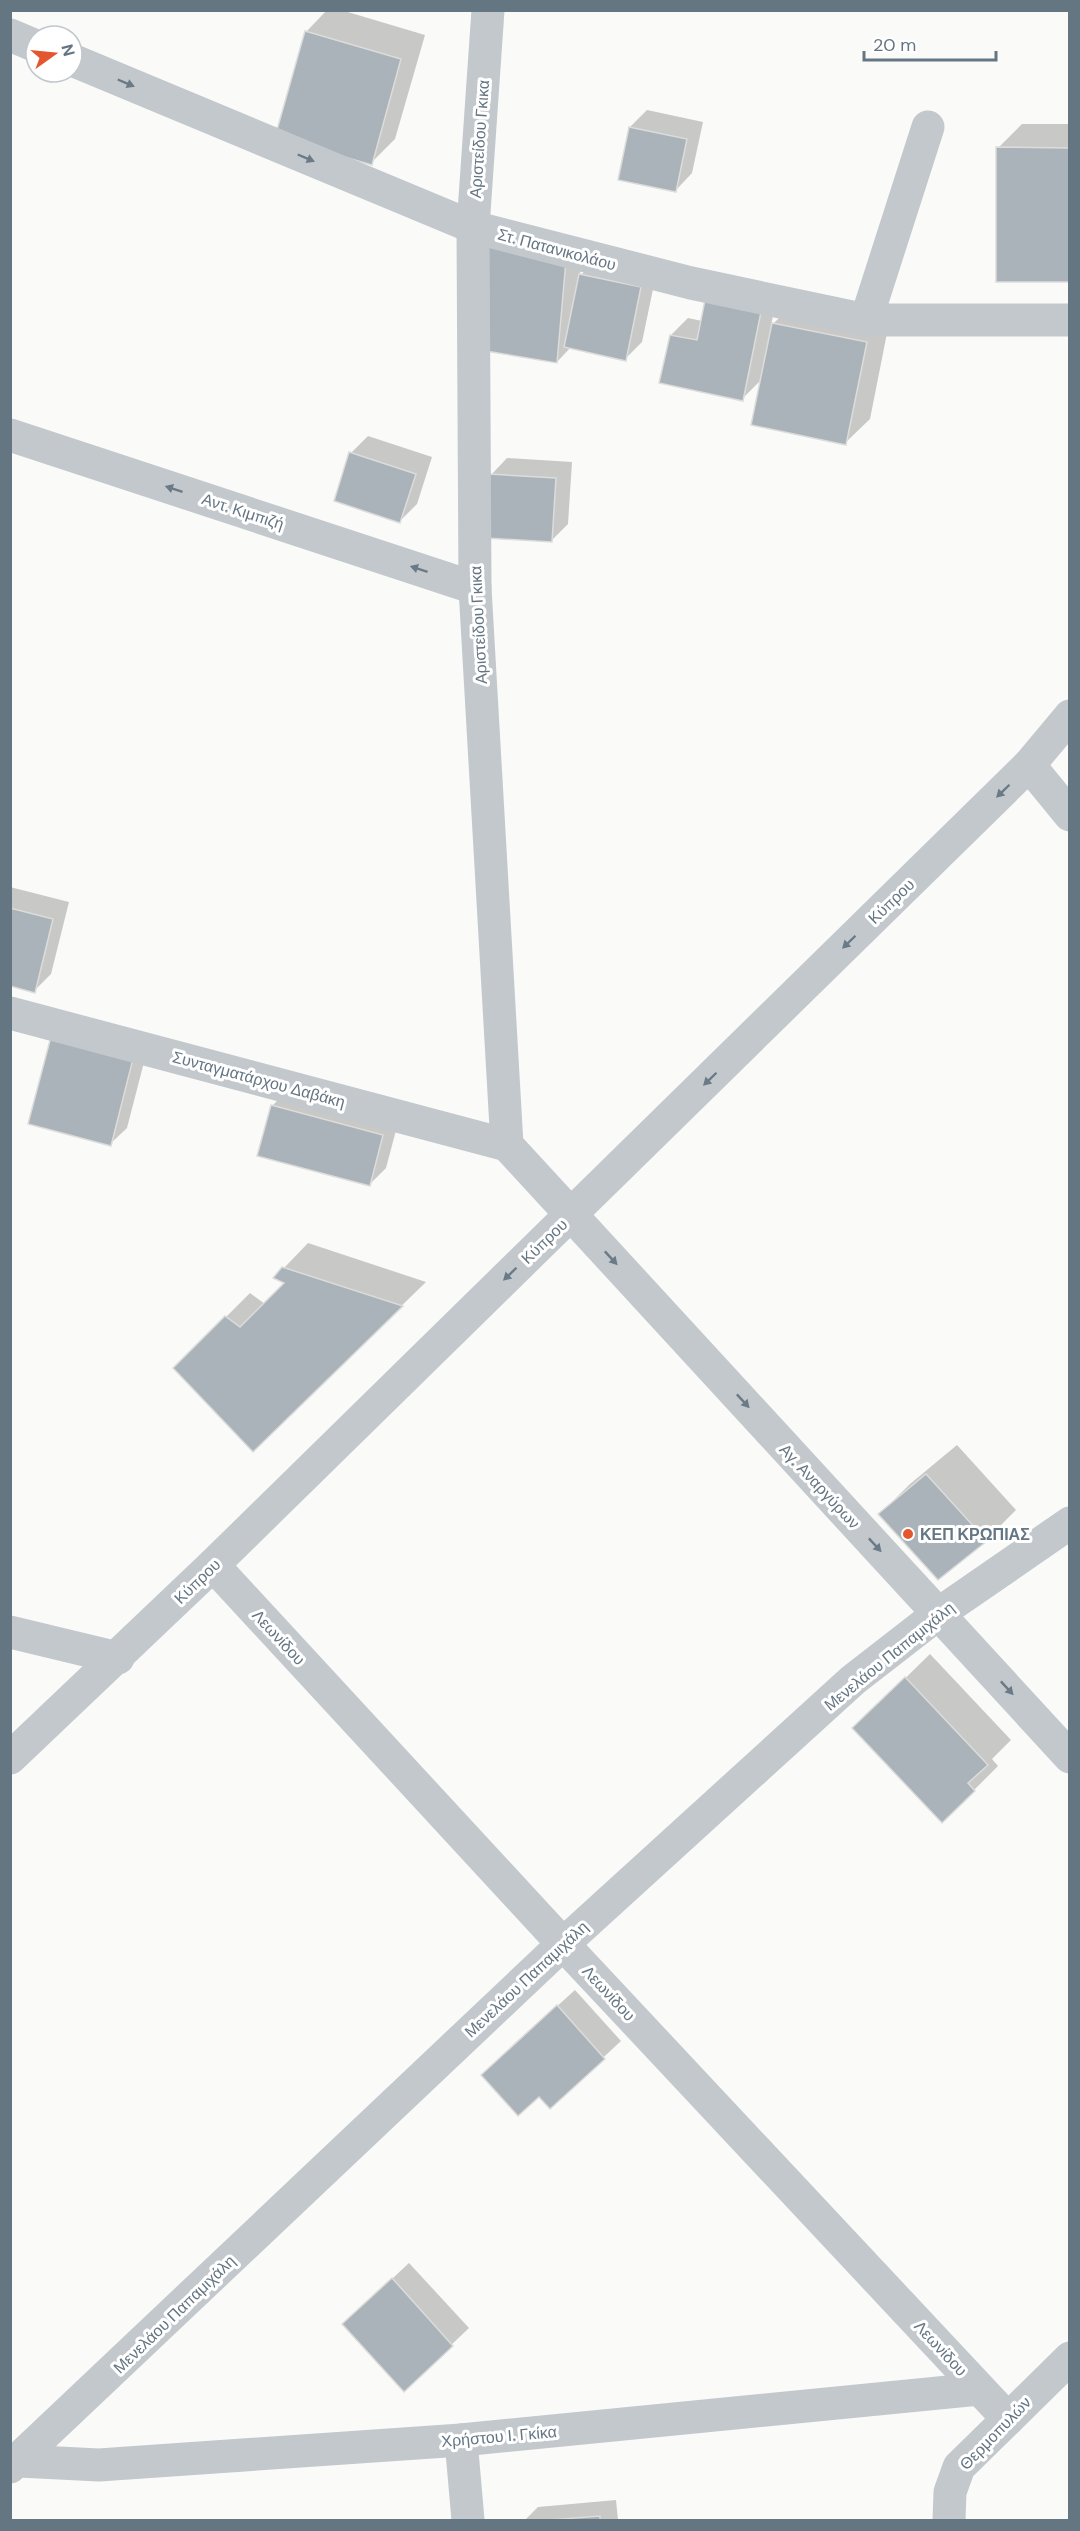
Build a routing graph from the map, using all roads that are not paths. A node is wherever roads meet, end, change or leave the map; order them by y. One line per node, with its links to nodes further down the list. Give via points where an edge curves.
1 (488, 10): 6 (street, Αριστείδου Γκικα)
2 (10, 35): 3 (street)
3 (24, 41)
4 (84, 65): 6 (street, Στ. Πατανικολάου, one-way to 6)
5 (928, 127): 7 (street)
6 (473, 227): 7 (street, Στ. Πατανικολάου, via 691,283); 10 (street, Αριστείδου Γκικα)
7 (866, 320): 8 (street, Στ. Πατανικολάου)
8 (1070, 320)
9 (10, 435): 10 (street, Αντ. Κιμπιζή, one-way to 9)
10 (475, 588): 15 (street, Αριστείδου Γκικα)
11 (1070, 716): 12 (street, Κύπρου)
12 (1029, 765): 13 (street); 16 (street, Κύπρου, one-way to 16)
13 (1070, 814)
14 (10, 1013): 15 (street, Συνταγματάρχου Δαβάκη)
15 (507, 1145): 16 (street)
16 (571, 1215): 18 (street, Κύπρου, one-way to 18); 19 (street, Αγ. Αναργύρων, one-way to 19)
17 (1070, 1523): 19 (street, Μενελάου Παπαμιχάλη)
18 (213, 1565): 21 (street, Κύπρου); 24 (street, Λεωνίδου)
19 (938, 1614): 22 (street, Αγ. Αναργύρων, one-way to 22); 24 (street, Μενελάου Παπαμιχάλη, via 853,1680)
20 (10, 1632): 21 (street)
21 (118, 1658): 23 (street, Κύπρου)
22 (1070, 1757)
23 (10, 1758)
24 (563, 1944): 26 (street, Λεωνίδου); 29 (street, Μενελάου Παπαμιχάλη)
25 (1070, 2358): 27 (street, Θερμοπυλών)
26 (979, 2389): 27 (street, Λεωνίδου); 28 (street, Χρήστου Ι. Γκίκα)
27 (1008, 2419): 31 (street, Θερμοπυλών, via 959,2467 950,2492)
28 (461, 2440): 29 (street, Χρήστου Ι. Γκίκα, via 99,2464); 30 (street)
29 (14, 2464)
30 (468, 2520)
31 (949, 2520)

